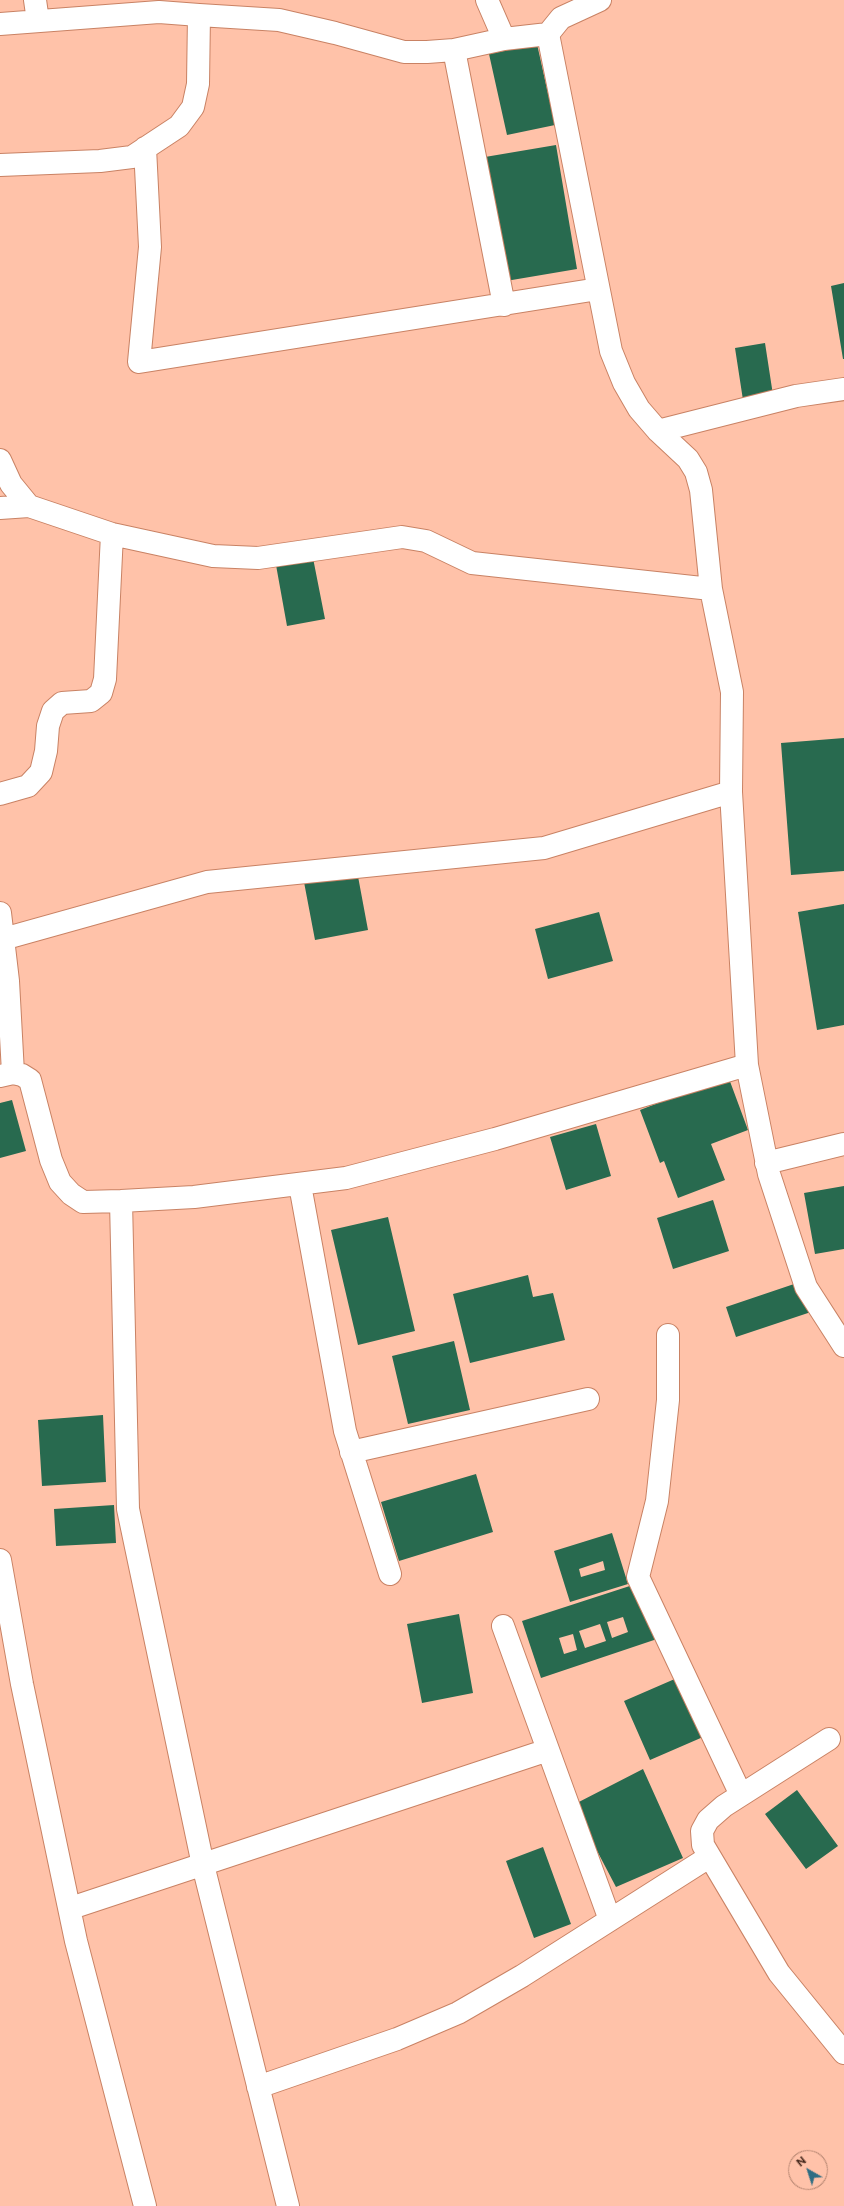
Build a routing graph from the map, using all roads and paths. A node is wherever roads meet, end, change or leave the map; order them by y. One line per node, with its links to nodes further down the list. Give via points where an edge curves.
1 (35, 0): 7 (street)
2 (487, 0): 10 (street)
3 (600, 0): 9 (street, via 561,18)
4 (110, 8): 6 (street); 7 (street)
5 (230, 9): 6 (street); 11 (street, via 404,52)
6 (199, 14): 12 (street, via 198,84 193,107 179,126)
7 (38, 21): 8 (street)
8 (0, 24)
9 (548, 34): 10 (street); 14 (street)
10 (504, 39): 11 (street)
11 (454, 50): 15 (street)
12 (144, 148): 13 (street, via 132,157 100,161); 15 (street, via 150,247 139,362)
13 (0, 165)
14 (598, 289): 15 (street); 17 (street, via 611,351 624,383 639,409)
15 (504, 305)
16 (844, 389): 17 (street, via 796,396)
17 (658, 432): 22 (street, via 688,459 696,472 701,490)
18 (0, 460): 19 (street, via 11,484)
19 (29, 506): 20 (street); 21 (street)
20 (0, 508)
21 (112, 534): 22 (street, via 213,556 258,558 402,537 426,541 472,563); 24 (street, via 105,679 102,693 91,701 62,703 53,710 41,772 28,786)
22 (711, 590): 23 (street, via 732,692)
23 (731, 792): 26 (street, via 544,848 207,882); 27 (street)
24 (0, 794)
25 (0, 913): 26 (street)
26 (4, 939): 28 (street)
27 (747, 1065): 30 (street); 31 (street, via 487,1141 346,1178)
28 (6, 1075): 32 (street, via 22,1075 30,1080 51,1160 60,1182 83,1202)
29 (844, 1144): 30 (street)
30 (766, 1163): 34 (street, via 806,1287)
31 (300, 1185): 32 (street); 36 (street)
32 (121, 1202): 44 (street, via 128,1509)
33 (668, 1335): 42 (street, via 668,1400 657,1501 638,1577)
34 (844, 1346)
35 (588, 1399): 36 (street)
36 (351, 1452): 38 (street)
37 (0, 1560): 45 (street, via 22,1684)
38 (390, 1574)
39 (503, 1626): 41 (street)
40 (829, 1739): 42 (street)
41 (548, 1750): 44 (street); 46 (street)
42 (741, 1795): 43 (street, via 708,1820 702,1832 703,1845)
43 (709, 1857): 46 (street); 47 (street, via 779,1973)
44 (203, 1865): 45 (street); 48 (street)
45 (71, 1908): 49 (street, via 76,1941)
46 (610, 1920): 48 (street, via 458,2013 397,2039)
47 (844, 2053)
48 (258, 2087): 50 (street)
49 (145, 2206)
50 (288, 2206)

